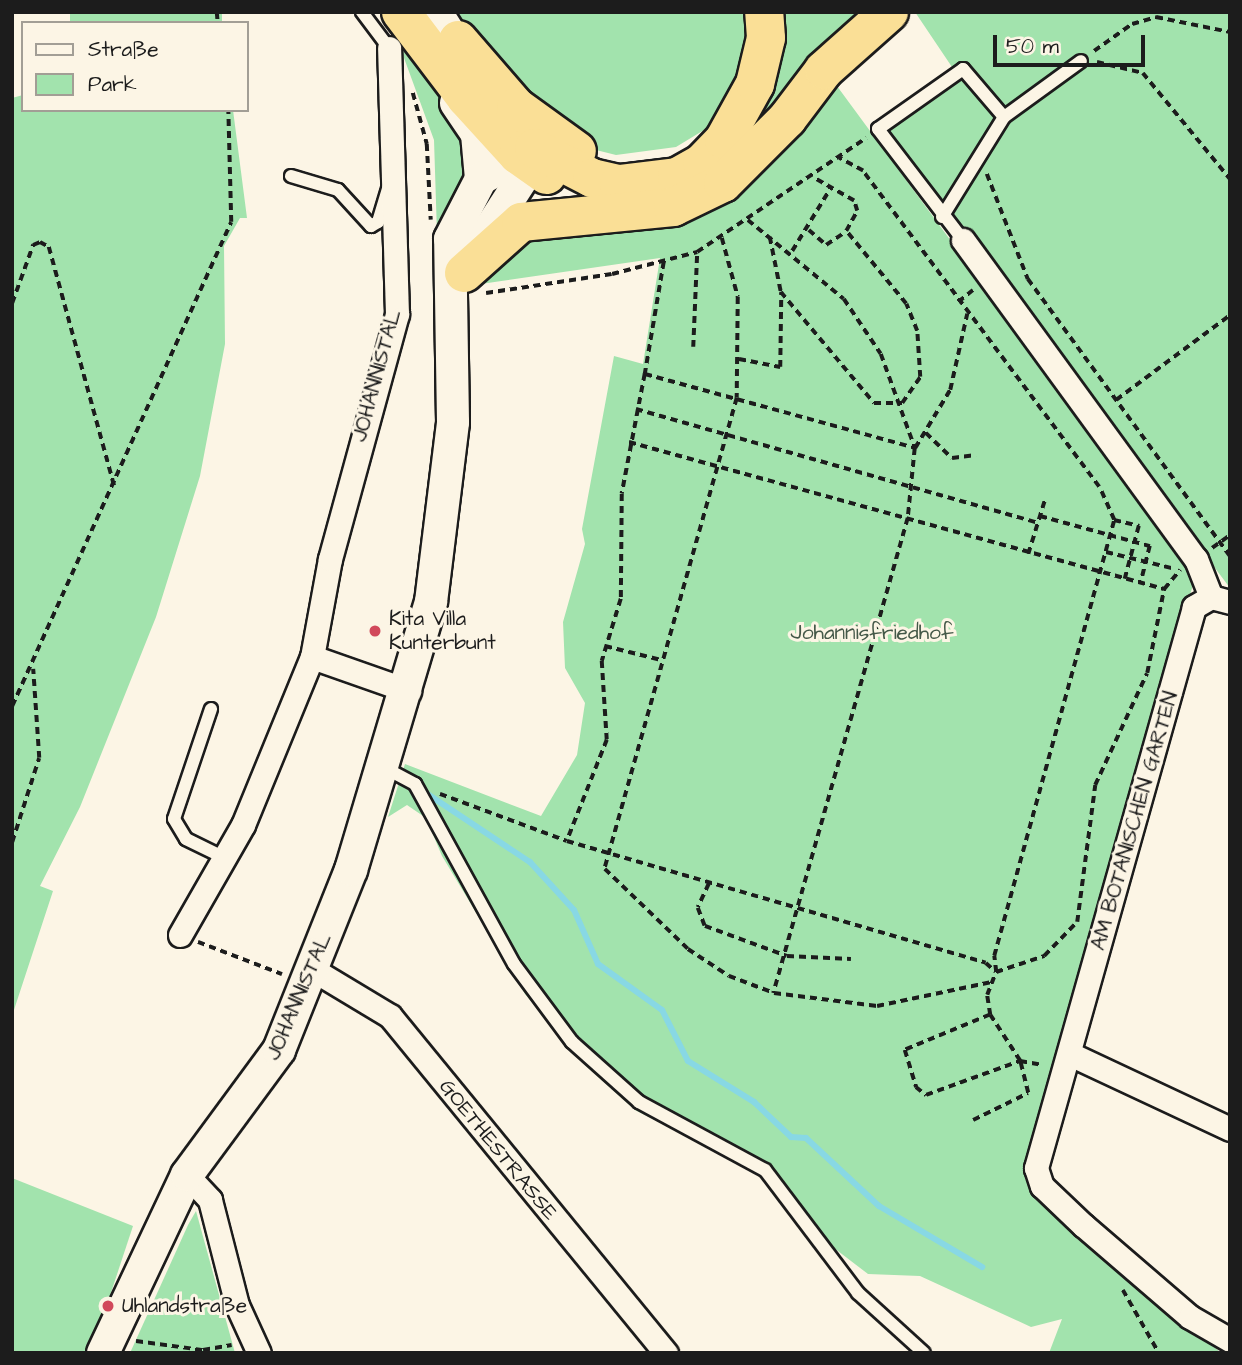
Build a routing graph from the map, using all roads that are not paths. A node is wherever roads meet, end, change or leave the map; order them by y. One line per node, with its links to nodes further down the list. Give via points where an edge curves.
1 (362, 12): 7 (lane)
2 (387, 12): 13 (main road, via 477,134)
3 (401, 12): 11 (highway)
4 (764, 12): 9 (highway, via 763,57)
5 (889, 12): 15 (highway, via 824,70 787,119 723,184 685,203)
6 (447, 26): 9 (highway, via 553,139 600,158 671,155); 11 (main road)
7 (389, 48): 14 (street, JOHANNISTAL)
8 (1081, 61): 10 (lane)
9 (740, 108): 11 (highway, via 724,140 702,163 650,183 592,178)
10 (1004, 117): 16 (lane); 16 (lane, via 963,69 878,129)
11 (528, 156): 13 (main road, JOHANNISTAL); 15 (highway, via 591,198); 18 (main road, JOHANNISTAL, via 478,238)
12 (291, 176): 14 (lane, via 338,190 370,226 378,222 383,187)
13 (481, 179): 18 (main road, JOHANNISTAL, via 450,239)
14 (397, 180): 20 (street, JOHANNISTAL, via 397,314 336,533)
15 (643, 211): 18 (highway, via 522,222)
16 (942, 217): 17 (lane)
17 (963, 240): 19 (street, AM BOTANISCHEN GARTEN, via 1188,564)
18 (460, 290): 21 (main road, JOHANNISTAL, via 447,493)
19 (1220, 600): 27 (street, AM BOTANISCHEN GARTEN, via 1194,607)
20 (312, 657): 21 (street); 24 (street, JOHANNISTAL)
21 (409, 691): 23 (main road, JOHANNISTAL)
22 (211, 709): 24 (lane, via 174,819 186,839)
23 (385, 768): 26 (main road, JOHANNISTAL); 34 (lane, via 415,784 514,964 572,1042 639,1102 765,1170 858,1293)
24 (225, 858): 25 (street, JOHANNISTAL)
25 (180, 935)
26 (312, 969): 29 (main road, JOHANNISTAL, via 265,1074); 33 (street, GOETHESTRASSE, via 390,1016)
27 (1070, 1054): 28 (street); 30 (street, AM BOTANISCHEN GARTEN, via 1035,1168 1042,1186 1190,1317)
28 (1230, 1129)
29 (187, 1175): 31 (street, via 209,1200); 32 (main road, JOHANNISTAL)
30 (1230, 1340)
31 (254, 1345)
32 (116, 1346)
33 (666, 1353)
34 (924, 1353)

